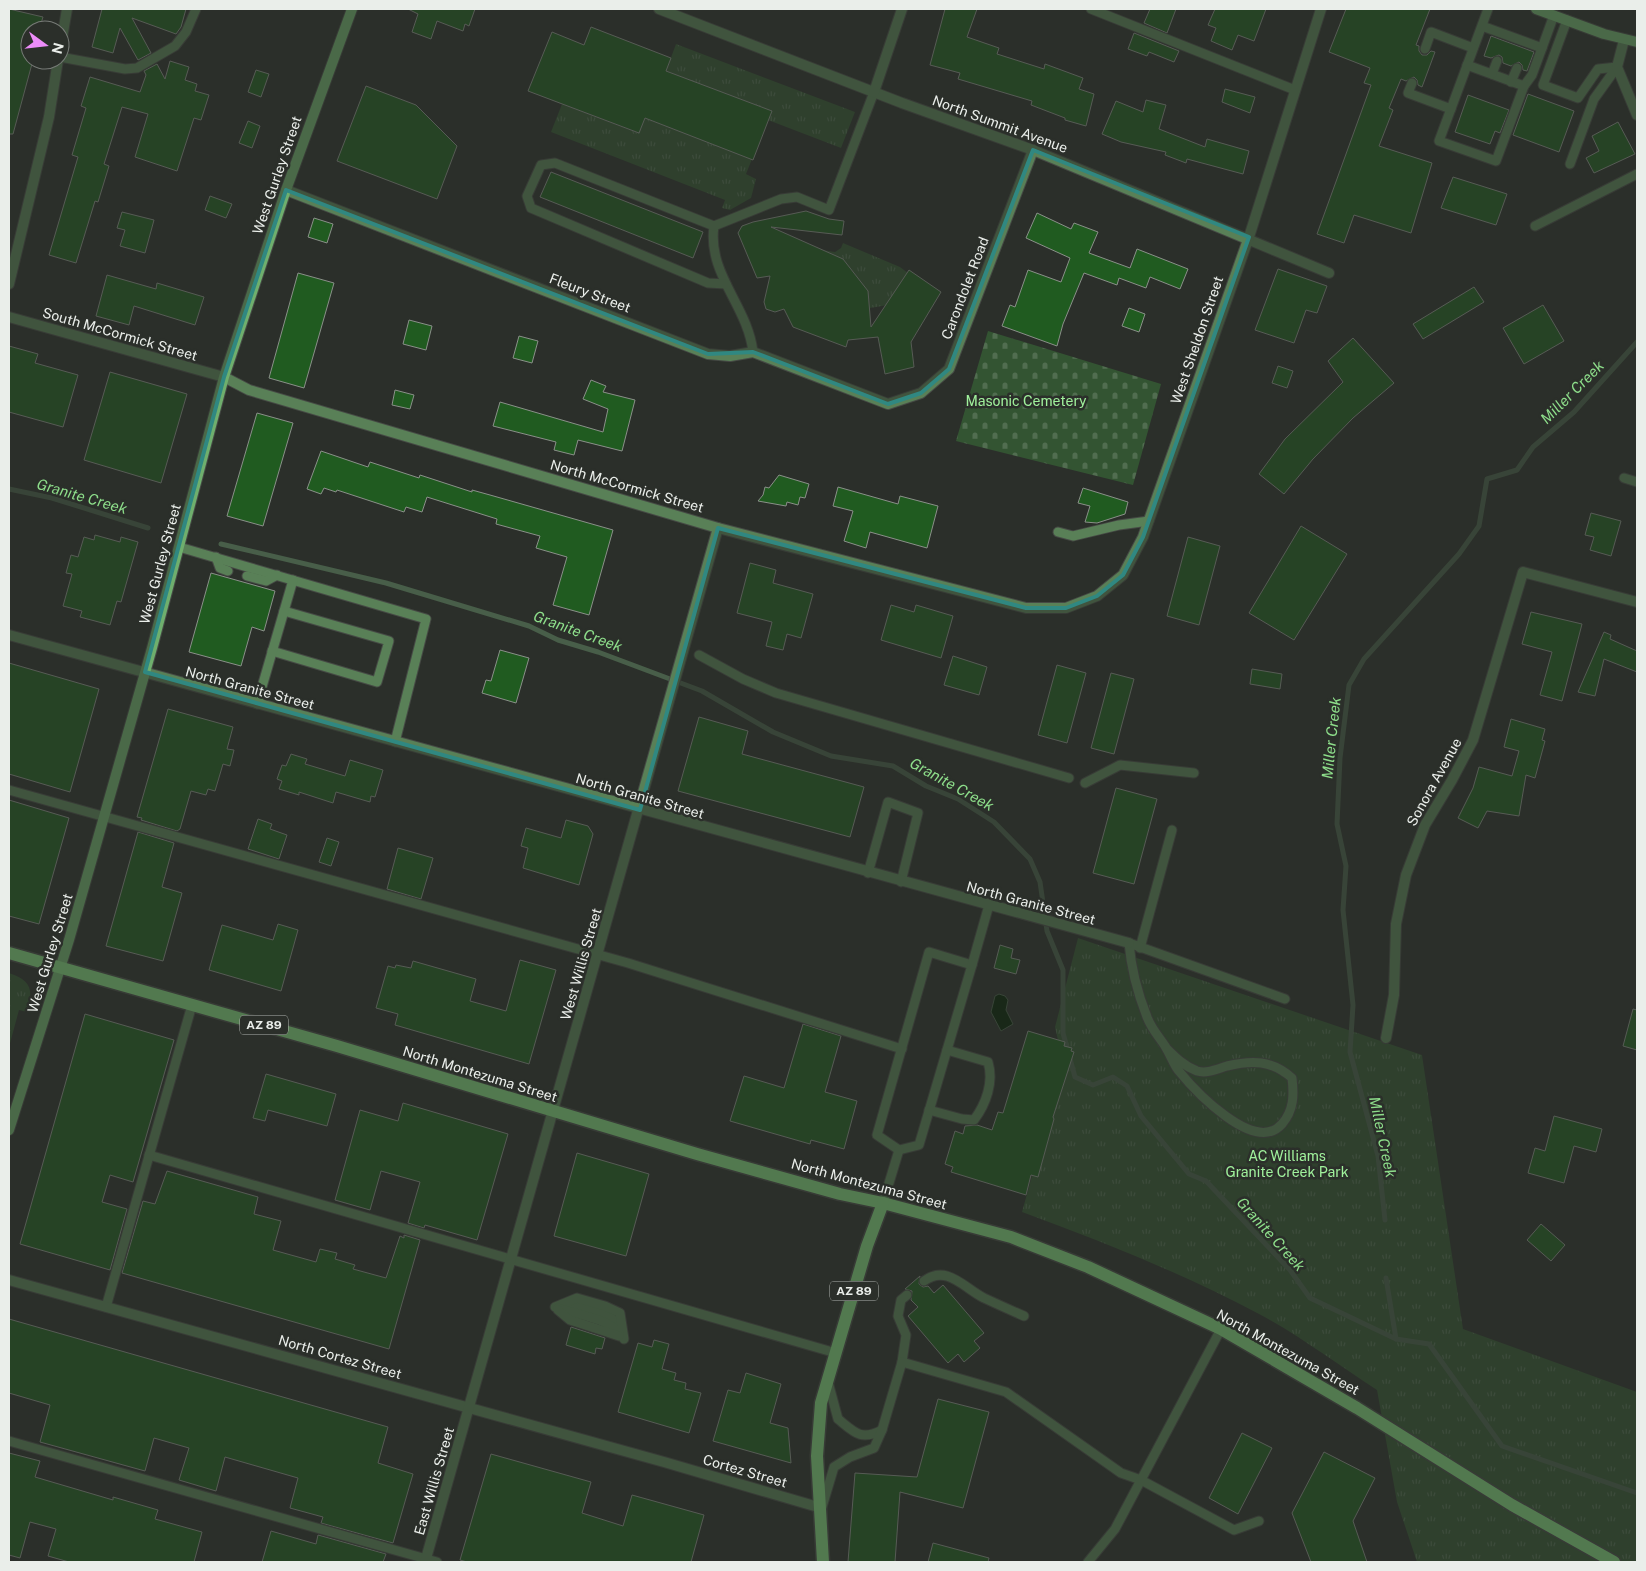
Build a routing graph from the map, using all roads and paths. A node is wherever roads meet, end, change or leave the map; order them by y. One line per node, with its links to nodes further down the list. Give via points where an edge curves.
1 (196, 9): 17 (lane, via 186,32 175,46 137,68 125,69)
2 (352, 9): 34 (main road, West Gurley Street)
3 (659, 9): 28 (street, North Summit Avenue)
4 (902, 9): 28 (street)
5 (1091, 9): 27 (lane)
6 (1321, 9): 27 (street, West Sheldon Street)
7 (1488, 9): 11 (lane)
8 (1536, 9): 9 (main road)
9 (1554, 16): 10 (main road); 15 (lane)
10 (1567, 20): 12 (main road); 20 (lane, via 1543,85 1578,98 1598,69)
11 (1482, 26): 14 (lane); 15 (lane, via 1525,45)
12 (1624, 40): 13 (main road); 20 (street)
13 (1637, 42)
14 (1474, 48): 16 (lane, via 1432,32); 19 (lane)
15 (1542, 48): 26 (lane)
16 (1425, 49)
17 (70, 59)
18 (1498, 61): 23 (lane)
19 (1467, 65): 23 (lane); 29 (lane)
20 (1617, 67): 30 (street); 32 (lane, via 1594,99)
21 (1517, 68): 24 (lane)
22 (56, 70): 39 (street, via 49,117)
23 (1492, 74): 24 (lane)
24 (1511, 82): 26 (lane)
25 (1412, 83): 29 (lane, via 1408,93)
26 (1524, 86): 29 (lane, via 1496,161 1439,140)
27 (1295, 90): 37 (street, West Sheldon Street)
28 (874, 92): 31 (street, North Summit Avenue); 35 (lane, via 829,210 797,197 781,199)
29 (1451, 109)
30 (1637, 115)
31 (1033, 150): 37 (street, North Summit Avenue); 44 (street, Carondolet Road, via 949,369 921,393)
32 (1570, 164)
33 (1637, 174): 36 (lane)
34 (286, 190): 42 (street, Fleury Street, via 708,354 730,356); 43 (main road, West Gurley Street)
35 (714, 226): 40 (lane, via 712,241); 40 (lane, via 555,163 541,165 527,196 531,208 708,283)
36 (1536, 226)
37 (1249, 238): 38 (street, North Summit Avenue); 47 (street, West Sheldon Street)
38 (1329, 273)
39 (9, 284)
40 (726, 284): 42 (lane, via 749,329)
41 (9, 316): 43 (street, South McCormick Street)
42 (753, 352): 44 (street, Fleury Street)
43 (224, 377): 48 (street, North McCormick Street, via 256,392); 50 (main road, West Gurley Street)
44 (888, 404)
45 (1624, 478): 46 (lane)
46 (1637, 482)
47 (1149, 521): 49 (lane, via 1073,536); 57 (street, West Sheldon Street, via 1123,575 1097,596 1066,608)
48 (718, 528): 57 (street, North McCormick Street); 69 (street, West Willis Street)
49 (1058, 532)
50 (179, 547): 51 (lane); 62 (main road, West Gurley Street)
51 (216, 557): 52 (lane, via 220,568); 54 (lane)
52 (228, 571)
53 (246, 576): 54 (lane, via 266,581)
54 (277, 576): 55 (lane)
55 (293, 580): 58 (lane); 64 (lane, via 426,619)
56 (1637, 602): 83 (street, Sonora Avenue, via 1523,572 1473,740 1424,824 1406,875 1396,924 1394,995)
57 (1026, 608)
58 (284, 611): 60 (lane); 60 (lane, via 389,641 377,682)
59 (9, 635): 62 (street, North Granite Street)
60 (272, 652): 63 (lane)
61 (700, 655): 66 (lane, via 776,693)
62 (145, 672): 63 (street, North Granite Street); 70 (main road, West Gurley Street)
63 (257, 704): 64 (street, North Granite Street)
64 (395, 742): 69 (street, North Granite Street)
65 (1194, 773): 67 (lane, via 1120,764)
66 (1069, 778)
67 (1085, 783)
68 (9, 790): 70 (lane)
69 (640, 810): 72 (street, North Granite Street); 78 (street, West Willis Street)
70 (104, 817): 78 (lane); 80 (main road, West Gurley Street)
71 (1172, 830): 76 (lane)
72 (868, 873): 73 (street, North Granite Street); 73 (lane, via 888,802 918,814)
73 (901, 882): 74 (street, North Granite Street)
74 (989, 906): 75 (street, North Granite Street); 79 (lane)
75 (1129, 943): 76 (lane); 84 (lane, via 1131,963 1147,1018)
76 (1140, 948): 81 (lane)
77 (9, 953): 80 (main road, AZ 89)
78 (597, 954): 85 (lane); 88 (street, West Willis Street)
79 (972, 965): 85 (lane, via 929,952); 86 (lane)
80 (60, 968): 82 (main road, North Montezuma Street / AZ 89); 89 (main road, West Gurley Street)
81 (1285, 999)
82 (192, 1005): 88 (main road, North Montezuma Street / AZ 89); 91 (lane)
83 (1386, 1038)
84 (1166, 1048): 84 (lane, via 1181,1064 1199,1072 1263,1062 1278,1066 1292,1078 1294,1096 1289,1116 1278,1129 1266,1133 1251,1131 1219,1111 1178,1069)
85 (902, 1049): 90 (lane, via 877,1135)
86 (947, 1050): 87 (lane); 87 (lane, via 988,1062 992,1074 983,1108 974,1120)
87 (929, 1110): 90 (lane, via 919,1145)
88 (553, 1112): 92 (main road, North Montezuma Street / AZ 89, via 840,1194); 93 (street, West Willis Street)
89 (9, 1130)
90 (899, 1150): 92 (lane)
91 (149, 1155): 93 (lane); 97 (lane)
92 (883, 1203): 100 (main road, North Montezuma Street, via 1011,1237 1088,1267); 101 (main road, AZ 89)
93 (510, 1261): 101 (lane); 104 (street, West Willis Street)
94 (9, 1280): 97 (street, North Cortez Street)
95 (924, 1281): 99 (lane, via 932,1275 946,1275)
96 (907, 1295): 102 (lane, via 901,1300 898,1316 906,1335)
97 (106, 1307): 104 (street, North Cortez Street)
98 (554, 1307): 98 (lane, via 574,1306 604,1314 616,1320 624,1339 606,1330 570,1320)
99 (1024, 1316)
100 (1221, 1328): 108 (lane); 115 (main road, North Montezuma Street, via 1512,1505)
101 (836, 1354): 103 (main road, AZ 89)
102 (902, 1362): 105 (lane); 108 (lane, via 1006,1392 1120,1473)
103 (828, 1380): 105 (lane, via 838,1419 862,1436 871,1436); 109 (main road, AZ 89, via 821,1403 817,1456)
104 (470, 1408): 107 (street, North Cortez Street); 111 (street, East Willis Street)
105 (882, 1430): 109 (lane, via 874,1448 834,1467)
106 (9, 1441): 111 (lane)
107 (664, 1462): 109 (street, Cortez Street)
108 (1141, 1480): 110 (lane, via 1234,1530); 114 (lane, via 1115,1529)
109 (819, 1512): 113 (main road, AZ 89)
110 (1259, 1521)
111 (426, 1561): 112 (lane)
112 (437, 1562)
113 (823, 1562)
114 (1088, 1562)
115 (1614, 1562)

